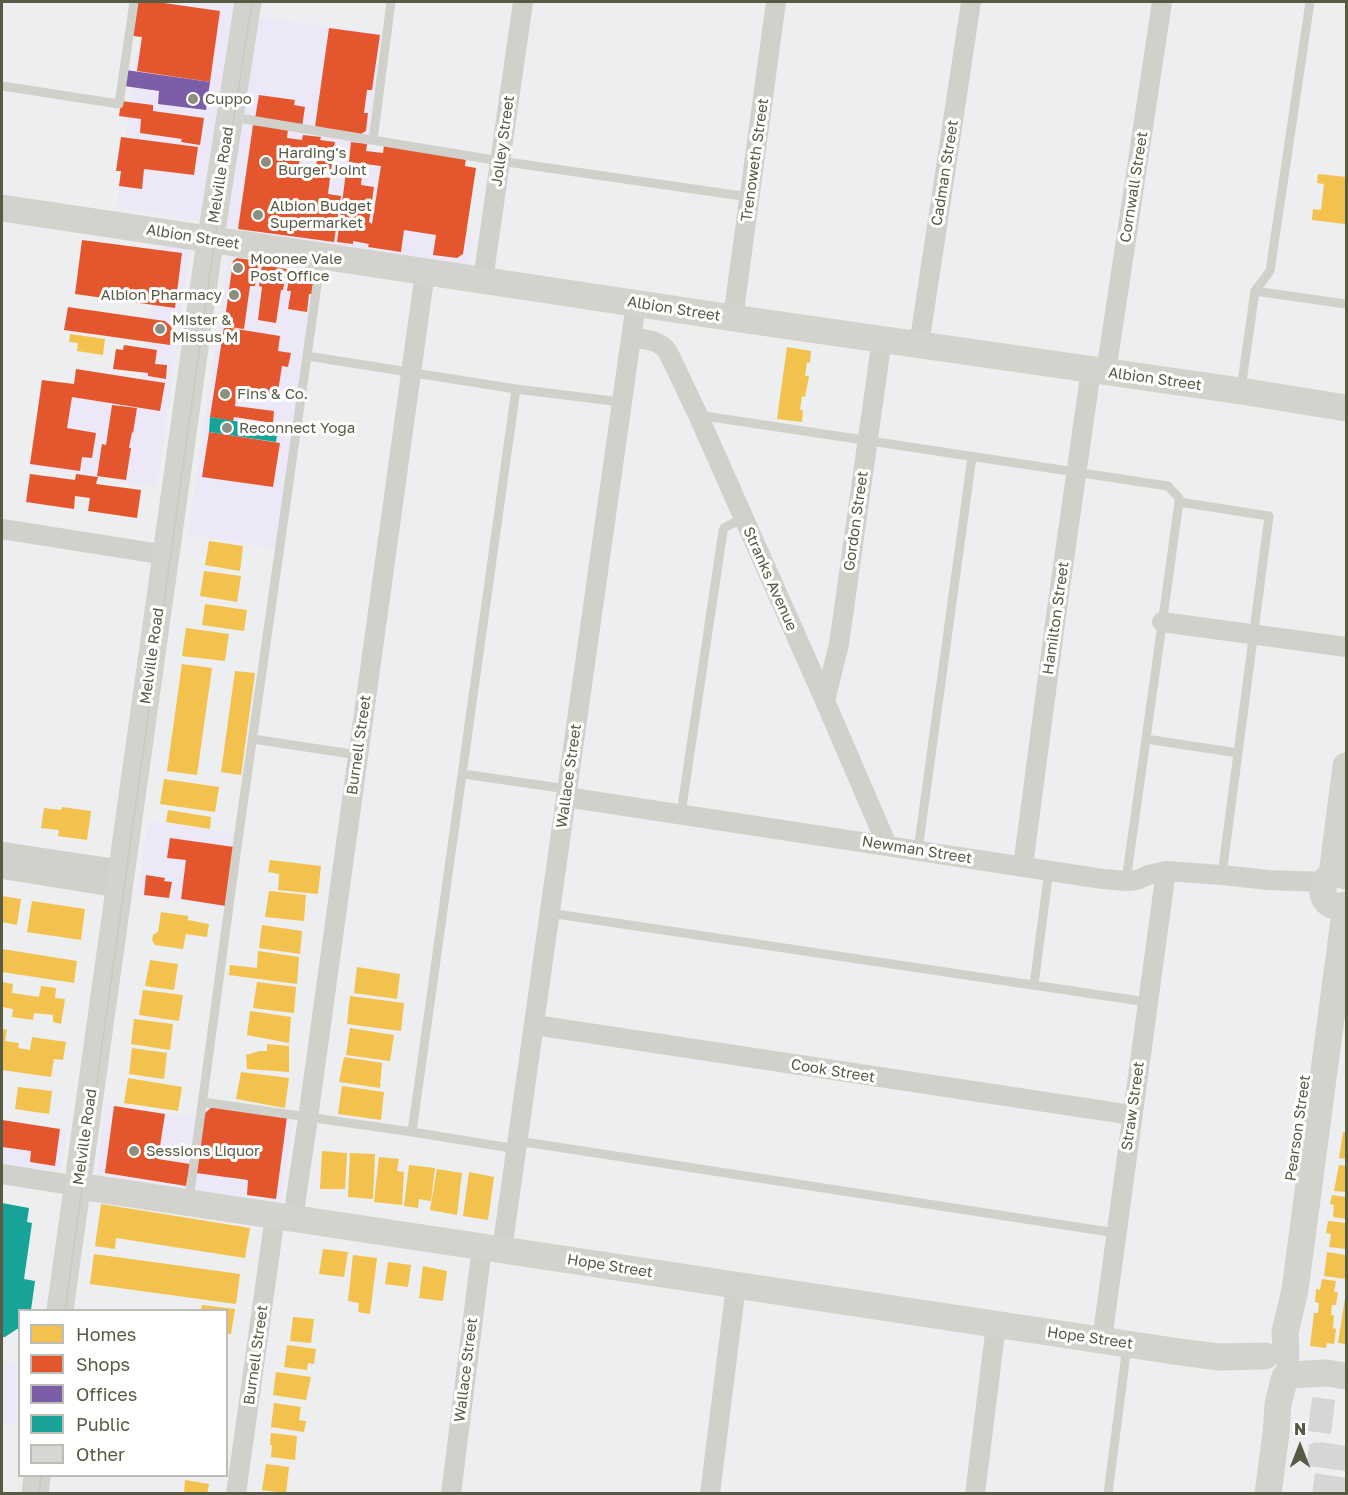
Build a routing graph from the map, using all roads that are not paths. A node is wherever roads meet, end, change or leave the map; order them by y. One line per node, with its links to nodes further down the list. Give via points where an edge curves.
1 (134, 2): 9 (lane, via 119,104)
2 (248, 2): 10 (street, Melville Road)
3 (391, 2): 11 (lane)
4 (523, 2): 12 (street, Jolley Street)
5 (777, 2): 13 (street, Trenoweth Street)
6 (971, 2): 25 (street, Cadman Street)
7 (1162, 2): 27 (street, Cornwall Street)
8 (1310, 2): 19 (lane, via 1270,271)
9 (2, 86)
10 (230, 117): 11 (lane); 15 (street, Melville Road)
11 (373, 140): 12 (lane)
12 (500, 161): 13 (lane); 18 (street, Jolley Street)
13 (749, 197): 22 (street, Trenoweth Street)
14 (2, 208): 15 (street, Albion Street)
15 (211, 239): 16 (street, Albion Street); 40 (street, Melville Road)
16 (321, 256): 17 (street, Albion Street); 26 (lane)
17 (425, 272): 18 (street, Albion Street); 28 (street, Burnell Street)
18 (483, 280): 20 (street, Albion Street)
19 (1255, 291): 21 (lane); 30 (lane)
20 (636, 303): 22 (street, Albion Street); 23 (street, Wallace Street)
21 (1347, 304)
22 (733, 318): 24 (street, Albion Street)
23 (631, 338): 31 (street, Wallace Street); 33 (street, Stranks Avenue, via 656,342 665,348)
24 (882, 339): 25 (street, Albion Street); 34 (street, Gordon Street)
25 (919, 345): 27 (street, Albion Street)
26 (307, 356): 28 (lane); 45 (lane)
27 (1098, 371): 30 (street, Albion Street); 36 (street, Hamilton Street)
28 (411, 372): 29 (lane); 48 (street, Burnell Street)
29 (516, 388): 31 (lane); 50 (lane)
30 (1240, 391): 32 (street, Albion Street)
31 (621, 402): 51 (street, Wallace Street)
32 (1347, 408)
33 (698, 415): 34 (lane); 38 (street, Stranks Avenue)
34 (867, 441): 35 (lane); 44 (street, Gordon Street, via 839,644)
35 (972, 457): 36 (lane); 54 (lane)
36 (1077, 472): 37 (lane, via 1168,486); 56 (street, Hamilton Street)
37 (1179, 502): 41 (lane); 42 (lane, via 1269,516)
38 (742, 518): 44 (street, Stranks Avenue); 52 (lane, via 723,531)
39 (2, 530): 40 (street)
40 (166, 555): 61 (street, Melville Road)
41 (1162, 622): 42 (street); 46 (lane)
42 (1253, 634): 43 (street); 47 (lane)
43 (1347, 647)
44 (825, 700): 53 (street, Stranks Avenue)
45 (253, 739): 48 (lane); 68 (lane)
46 (1146, 739): 47 (lane); 62 (lane)
47 (1238, 753): 60 (lane)
48 (358, 755): 70 (street, Burnell Street)
49 (1347, 766): 63 (street, Pearson Street)
50 (463, 774): 51 (lane); 71 (lane)
51 (566, 793): 52 (street, Newman Street); 64 (street, Wallace Street)
52 (681, 813): 53 (street, Newman Street)
53 (887, 845): 54 (street, Newman Street)
54 (918, 850): 56 (street, Newman Street)
55 (2, 852): 61 (street)
56 (1023, 866): 58 (street, Newman Street)
57 (2, 869): 61 (street)
58 (1049, 870): 62 (street, Newman Street); 65 (lane)
59 (1166, 871): 60 (street, Newman Street); 62 (street, Newman Street); 66 (street, Straw Street)
60 (1222, 875): 63 (street, Newman Street)
61 (121, 879): 74 (street, Melville Road)
62 (1126, 881)
63 (1334, 889): 83 (street, Pearson Street, via 1295,1290)
64 (549, 913): 65 (lane); 67 (street, Wallace Street)
65 (1034, 985): 66 (lane)
66 (1147, 1002): 69 (street, Straw Street)
67 (535, 1025): 69 (street, Cook Street); 72 (street, Wallace Street)
68 (203, 1102): 70 (lane); 75 (lane)
69 (1132, 1115): 77 (street, Straw Street)
70 (308, 1118): 71 (lane); 76 (street, Burnell Street)
71 (412, 1132): 72 (lane)
72 (518, 1145): 77 (lane); 78 (street, Wallace Street)
73 (2, 1174): 74 (street, Hope Street)
74 (78, 1186): 75 (street, Hope Street); 80 (street, Melville Road)
75 (189, 1202): 76 (street, Hope Street)
76 (284, 1217): 78 (street, Hope Street); 87 (street, Burnell Street)
77 (1116, 1233): 82 (street, Straw Street)
78 (492, 1248): 79 (street, Hope Street); 88 (street, Wallace Street)
79 (736, 1285): 81 (street, Hope Street); 89 (street)
80 (60, 1309)
81 (996, 1324): 82 (street, Hope Street); 90 (street)
82 (1115, 1342): 83 (street, Hope Street); 91 (lane)
83 (1276, 1366): 84 (street, Hope Street); 92 (street, Pearson Street, via 1258,1434); 93 (street, Pearson Street, via 1278,1404)
84 (1337, 1375)
85 (37, 1477): 86 (street)
86 (35, 1494)
87 (236, 1494)
88 (451, 1494)
89 (710, 1494)
90 (975, 1494)
91 (1108, 1494)
92 (1250, 1494)
93 (1268, 1494)

